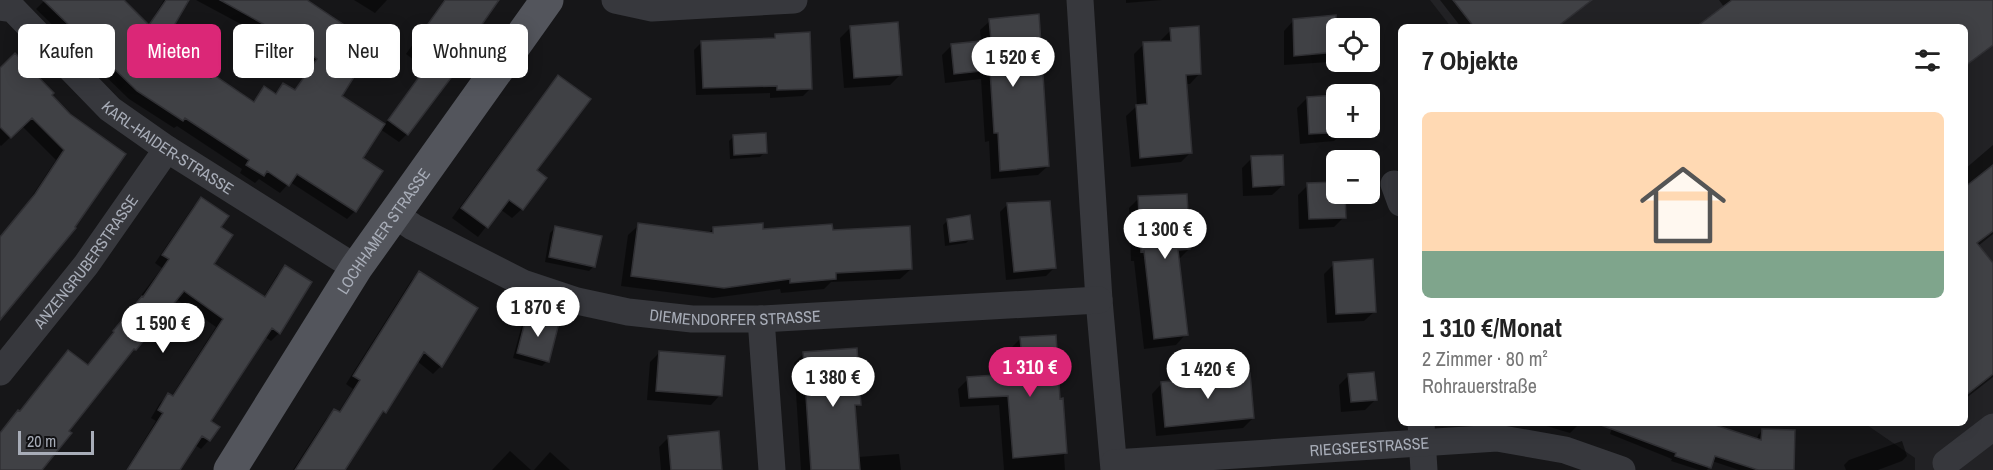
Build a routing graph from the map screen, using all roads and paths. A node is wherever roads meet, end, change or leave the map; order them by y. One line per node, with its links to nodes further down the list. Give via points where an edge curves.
1 (547, 0): 7 (main road, LOCHHAMER STRASSE)
2 (615, 0): 3 (street, via 652,8)
3 (794, 0)
4 (1080, 0): 9 (street)
5 (0, 7): 6 (street, KARL-HAIDER-STRASSE, via 13,9 110,109)
6 (167, 149): 8 (street, KARL-HAIDER-STRASSE); 11 (street, ANZENGRUBERSTRASSE, via 86,265)
7 (393, 214): 8 (main road, LOCHHAMER STRASSE); 10 (street, DIEMENDORFER STRASSE, via 522,283 577,301 692,319)
8 (356, 268): 16 (main road, LOCHHAMER STRASSE)
9 (1099, 300): 10 (street, DIEMENDORFER STRASSE); 15 (street)
10 (761, 319): 17 (street)
11 (0, 372)
12 (1993, 427): 14 (street)
13 (1422, 433): 15 (street, RIEGSEESTRASSE); 18 (street); 19 (street, RIEGSEESTRASSE, via 1497,438 1564,450)
14 (1946, 463)
15 (1114, 466)
16 (232, 469)
17 (772, 470)
18 (1424, 470)
19 (1622, 470)

